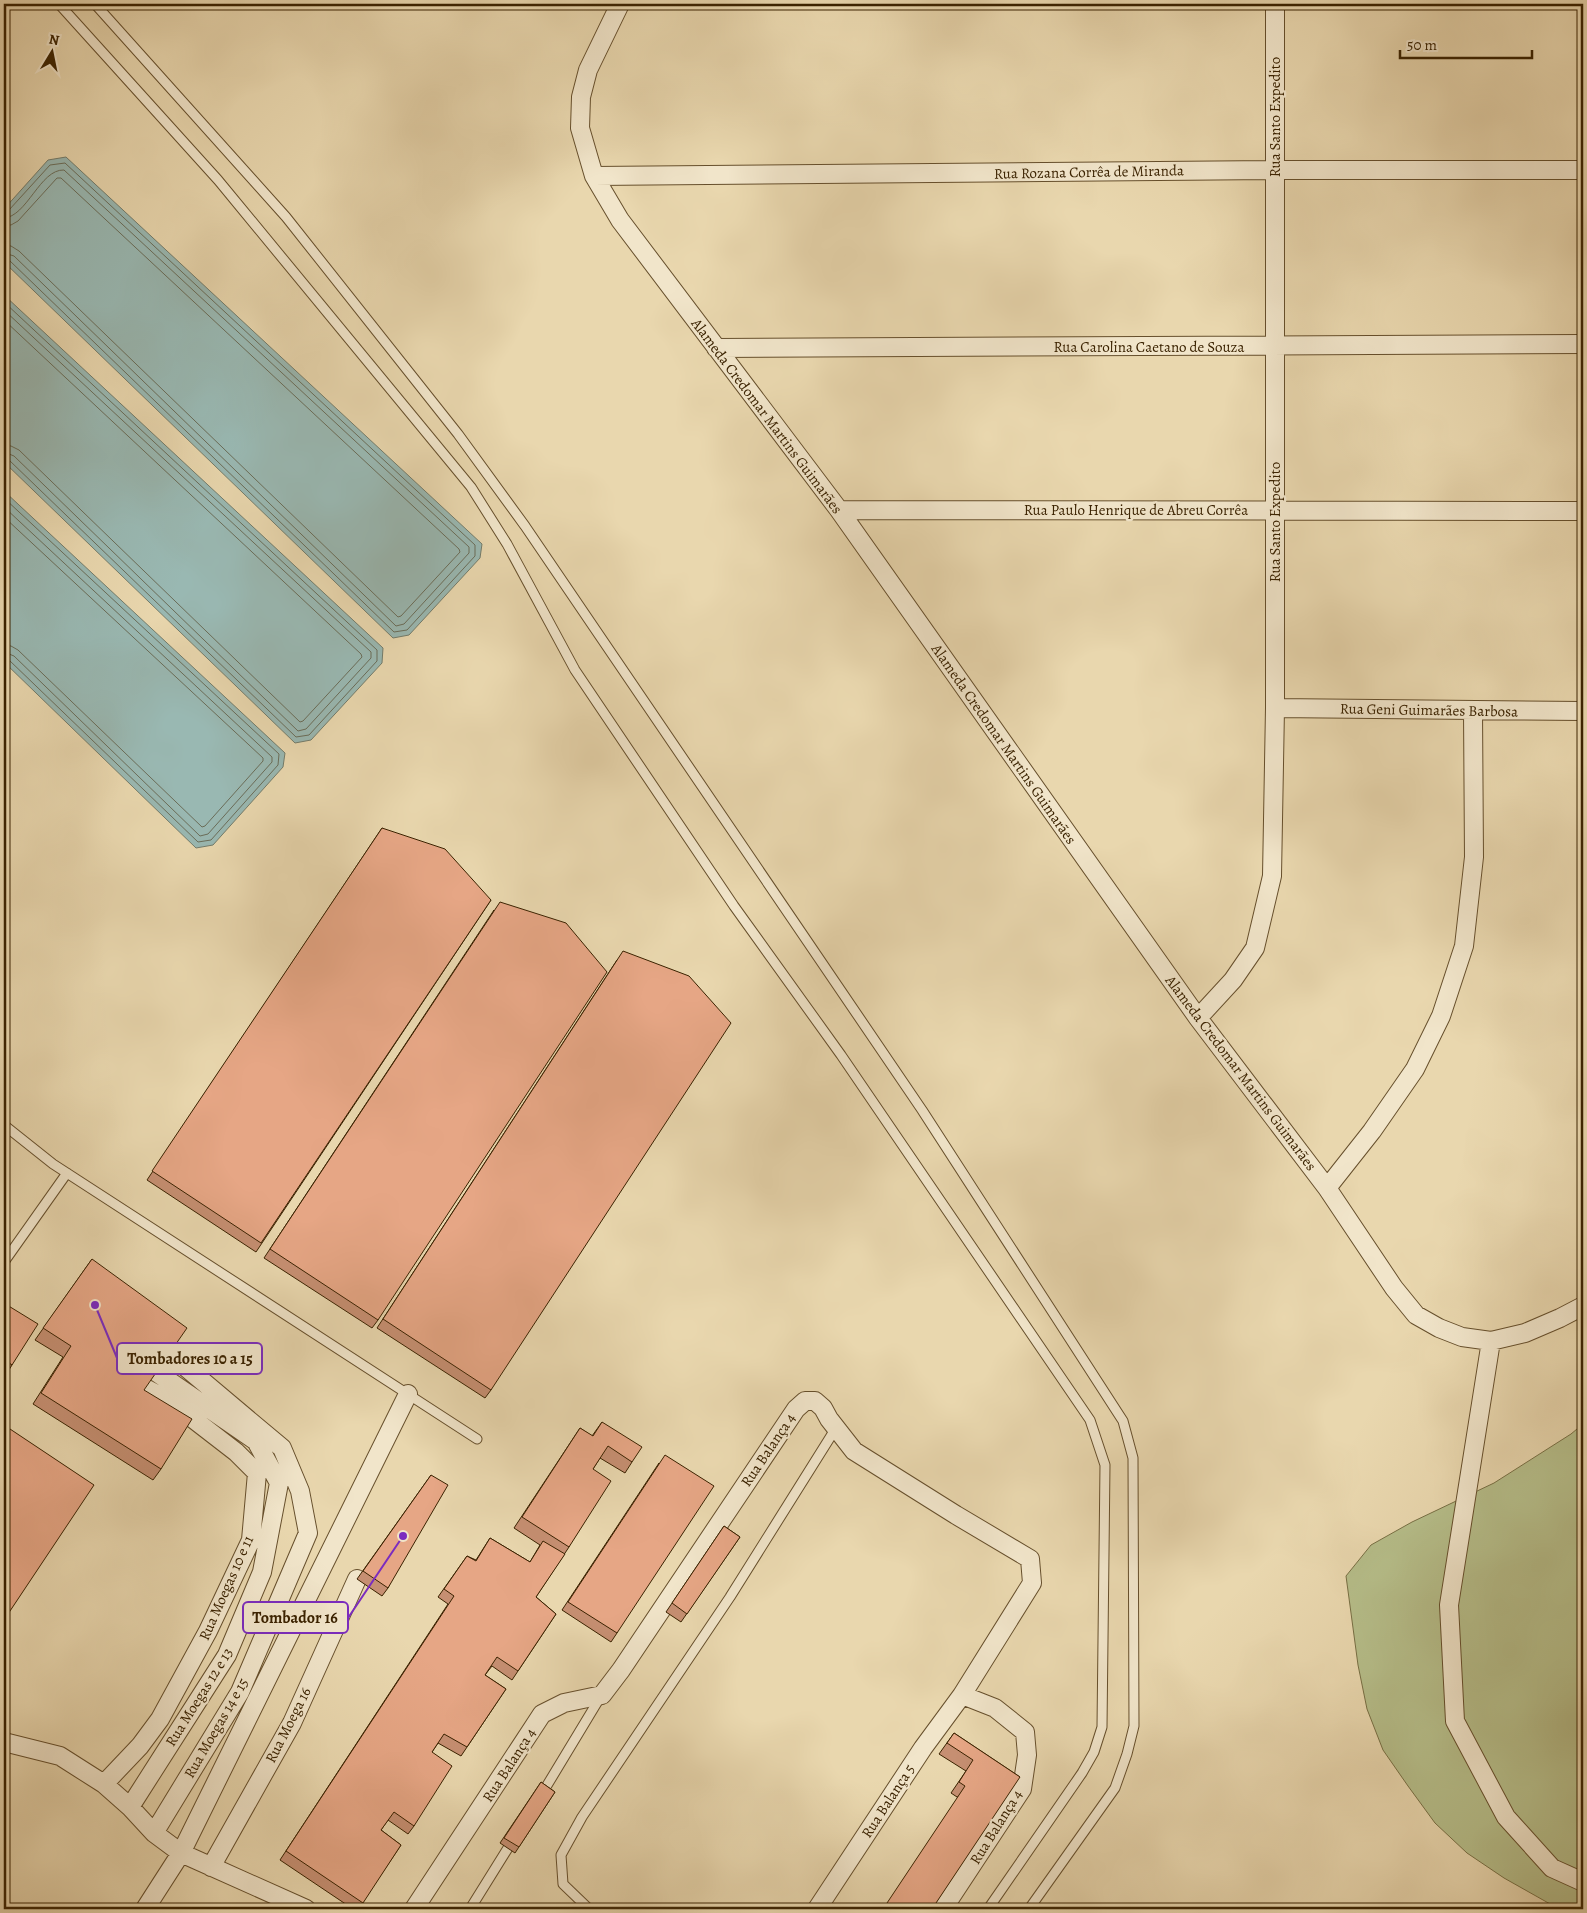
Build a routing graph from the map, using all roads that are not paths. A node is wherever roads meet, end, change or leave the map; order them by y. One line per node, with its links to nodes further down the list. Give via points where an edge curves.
1 (58, 4): 49 (lane, via 218,180 471,488 507,544 575,670 734,906 841,1055 1090,1420 1105,1465 1102,1727 1094,1752 1082,1773)
2 (95, 4): 50 (lane, via 286,217 458,434 525,526 922,1110 1123,1421 1133,1458 1134,1726 1114,1788)
3 (620, 4): 7 (street, Alameda Credomar Martins Guimarães, via 588,70 581,97 580,128)
4 (1275, 4): 5 (street, Rua Santo Expedito)
5 (1275, 170): 6 (street, Rua Rozana Corrêa de Miranda); 7 (street, Rua Rozana Corrêa de Miranda); 9 (street, Rua Santo Expedito)
6 (1583, 170)
7 (594, 176): 10 (street, Alameda Credomar Martins Guimarães, via 620,220)
8 (1583, 344): 9 (street, Rua Carolina Caetano de Souza)
9 (1275, 347): 10 (street, Rua Carolina Caetano de Souza); 12 (street, Rua Santo Expedito)
10 (716, 348): 11 (street, Alameda Credomar Martins Guimarães)
11 (839, 510): 12 (street, Rua Paulo Henrique de Abreu Corrêa); 17 (street, Alameda Credomar Martins Guimarães)
12 (1274, 510): 13 (street, Rua Paulo Henrique de Abreu Corrêa); 14 (street, Rua Santo Expedito)
13 (1583, 511)
14 (1275, 708): 16 (street, Rua Geni Guimarães Barbosa); 17 (street, Rua Santo Expedito, via 1272,876 1255,948 1233,980)
15 (1583, 711): 16 (street, Rua Geni Guimarães Barbosa)
16 (1473, 712): 20 (street, via 1474,857 1464,946 1441,1016 1415,1070)
17 (1198, 1018): 20 (street, Alameda Credomar Martins Guimarães)
18 (4, 1124): 19 (lane)
19 (67, 1173): 21 (lane); 27 (lane)
20 (1327, 1188): 23 (street, Alameda Credomar Martins Guimarães, via 1394,1288 1416,1315 1462,1338)
21 (4, 1262)
22 (1583, 1306): 23 (street, Alameda Credomar Martins Guimarães, via 1526,1333)
23 (1491, 1341): 41 (street, via 1449,1605 1455,1722 1506,1817 1552,1868)
24 (169, 1353): 37 (street, Rua Moegas 14 e 15, via 282,1448 300,1491 308,1534 240,1692)
25 (156, 1372): 36 (street, Rua Moegas 12 e 13, via 256,1441 279,1482 262,1572 227,1655)
26 (145, 1388): 34 (street, Rua Moegas 10 e 11, via 170,1401 236,1452 257,1473 251,1540 208,1631 160,1719)
27 (408, 1394): 29 (lane); 39 (street)
28 (836, 1428): 31 (street, Rua Balança 4, via 815,1401 805,1401 796,1409); 32 (street, Rua Balança 4, via 854,1451 1030,1559 1032,1583); 46 (lane, via 730,1597 582,1816 561,1854 563,1884)
29 (477, 1439)
30 (357, 1579): 40 (street, Rua Moega 16, via 292,1723)
31 (602, 1695): 35 (lane); 44 (street, Rua Balança 4, via 564,1703 542,1714)
32 (962, 1695): 47 (street, Rua Balança 5, via 923,1748); 48 (street, Rua Balança 4, via 995,1708 1025,1732 1027,1755 1022,1789)
33 (4, 1742): 34 (street, via 60,1756)
34 (104, 1784): 36 (street)
35 (543, 1792)
36 (130, 1808): 37 (street)
37 (154, 1833): 39 (street)
38 (508, 1848): 45 (lane)
39 (181, 1853): 40 (street); 42 (street)
40 (211, 1867): 43 (street)
41 (1583, 1882)
42 (145, 1909)
43 (306, 1909)
44 (414, 1909)
45 (470, 1909)
46 (589, 1909)
47 (817, 1909)
48 (943, 1909)
49 (988, 1909)
50 (1029, 1909)

